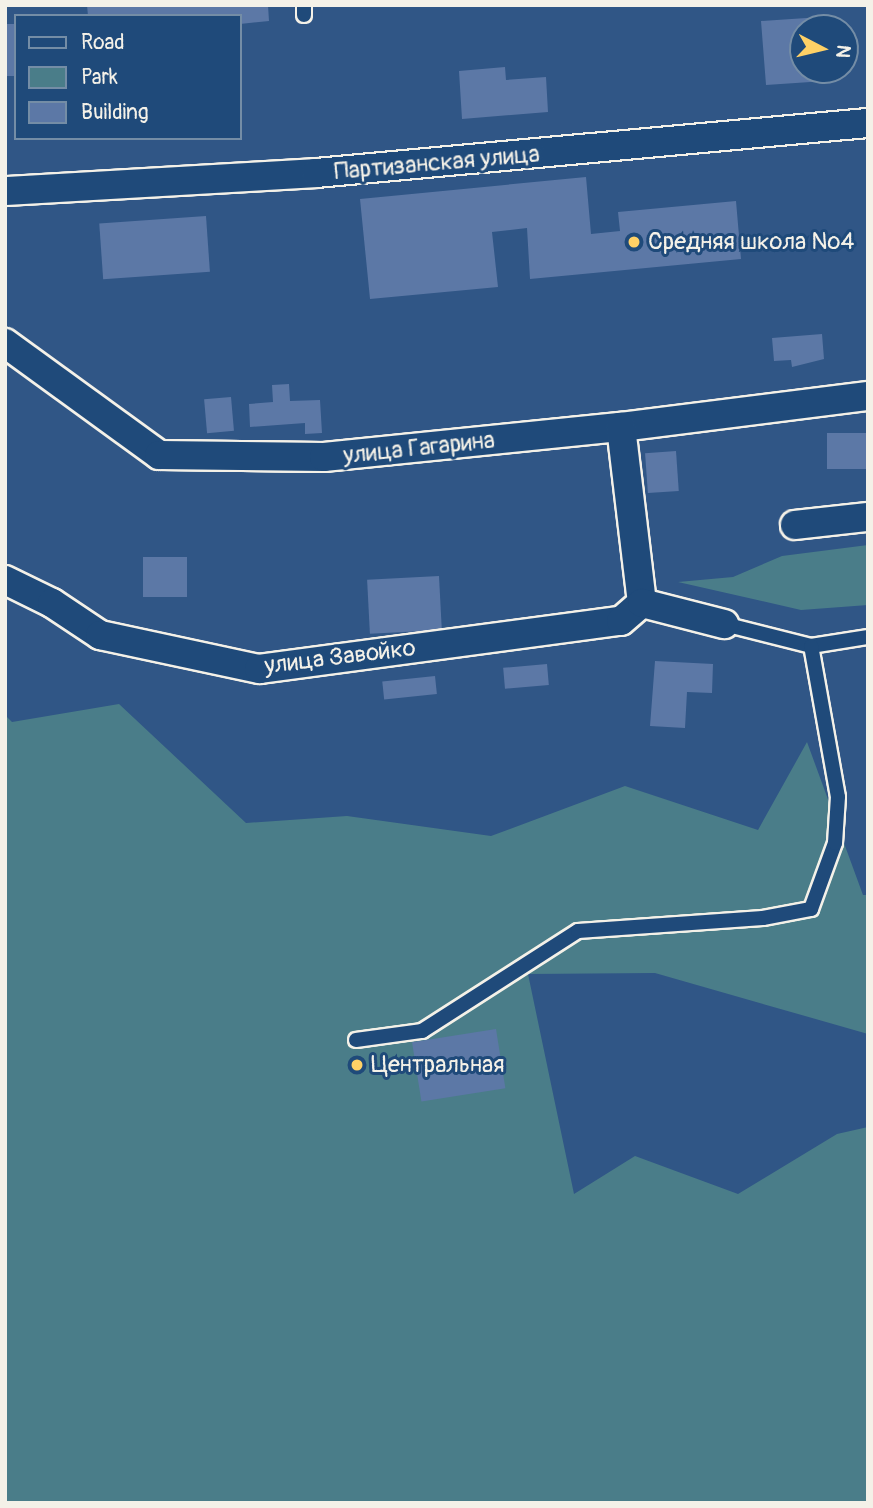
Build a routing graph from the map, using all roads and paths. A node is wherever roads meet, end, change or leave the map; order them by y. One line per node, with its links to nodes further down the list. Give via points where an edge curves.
1 (868, 124): 2 (street, Партизанская улица, via 316,173)
2 (5, 191)
3 (5, 343): 5 (street, улица Гагарина, via 159,455 324,457)
4 (868, 396): 5 (street, улица Гагарина)
5 (621, 427): 9 (street)
6 (868, 517): 7 (street)
7 (795, 525)
8 (5, 580): 9 (street, улица Завойко, via 52,603 100,635 259,669 621,621)
9 (642, 603): 10 (street)
10 (724, 624): 12 (lane)
11 (868, 637): 12 (lane)
12 (811, 646): 13 (lane, via 838,797 835,843 811,909 763,918 578,931 422,1031)
13 (356, 1040)

